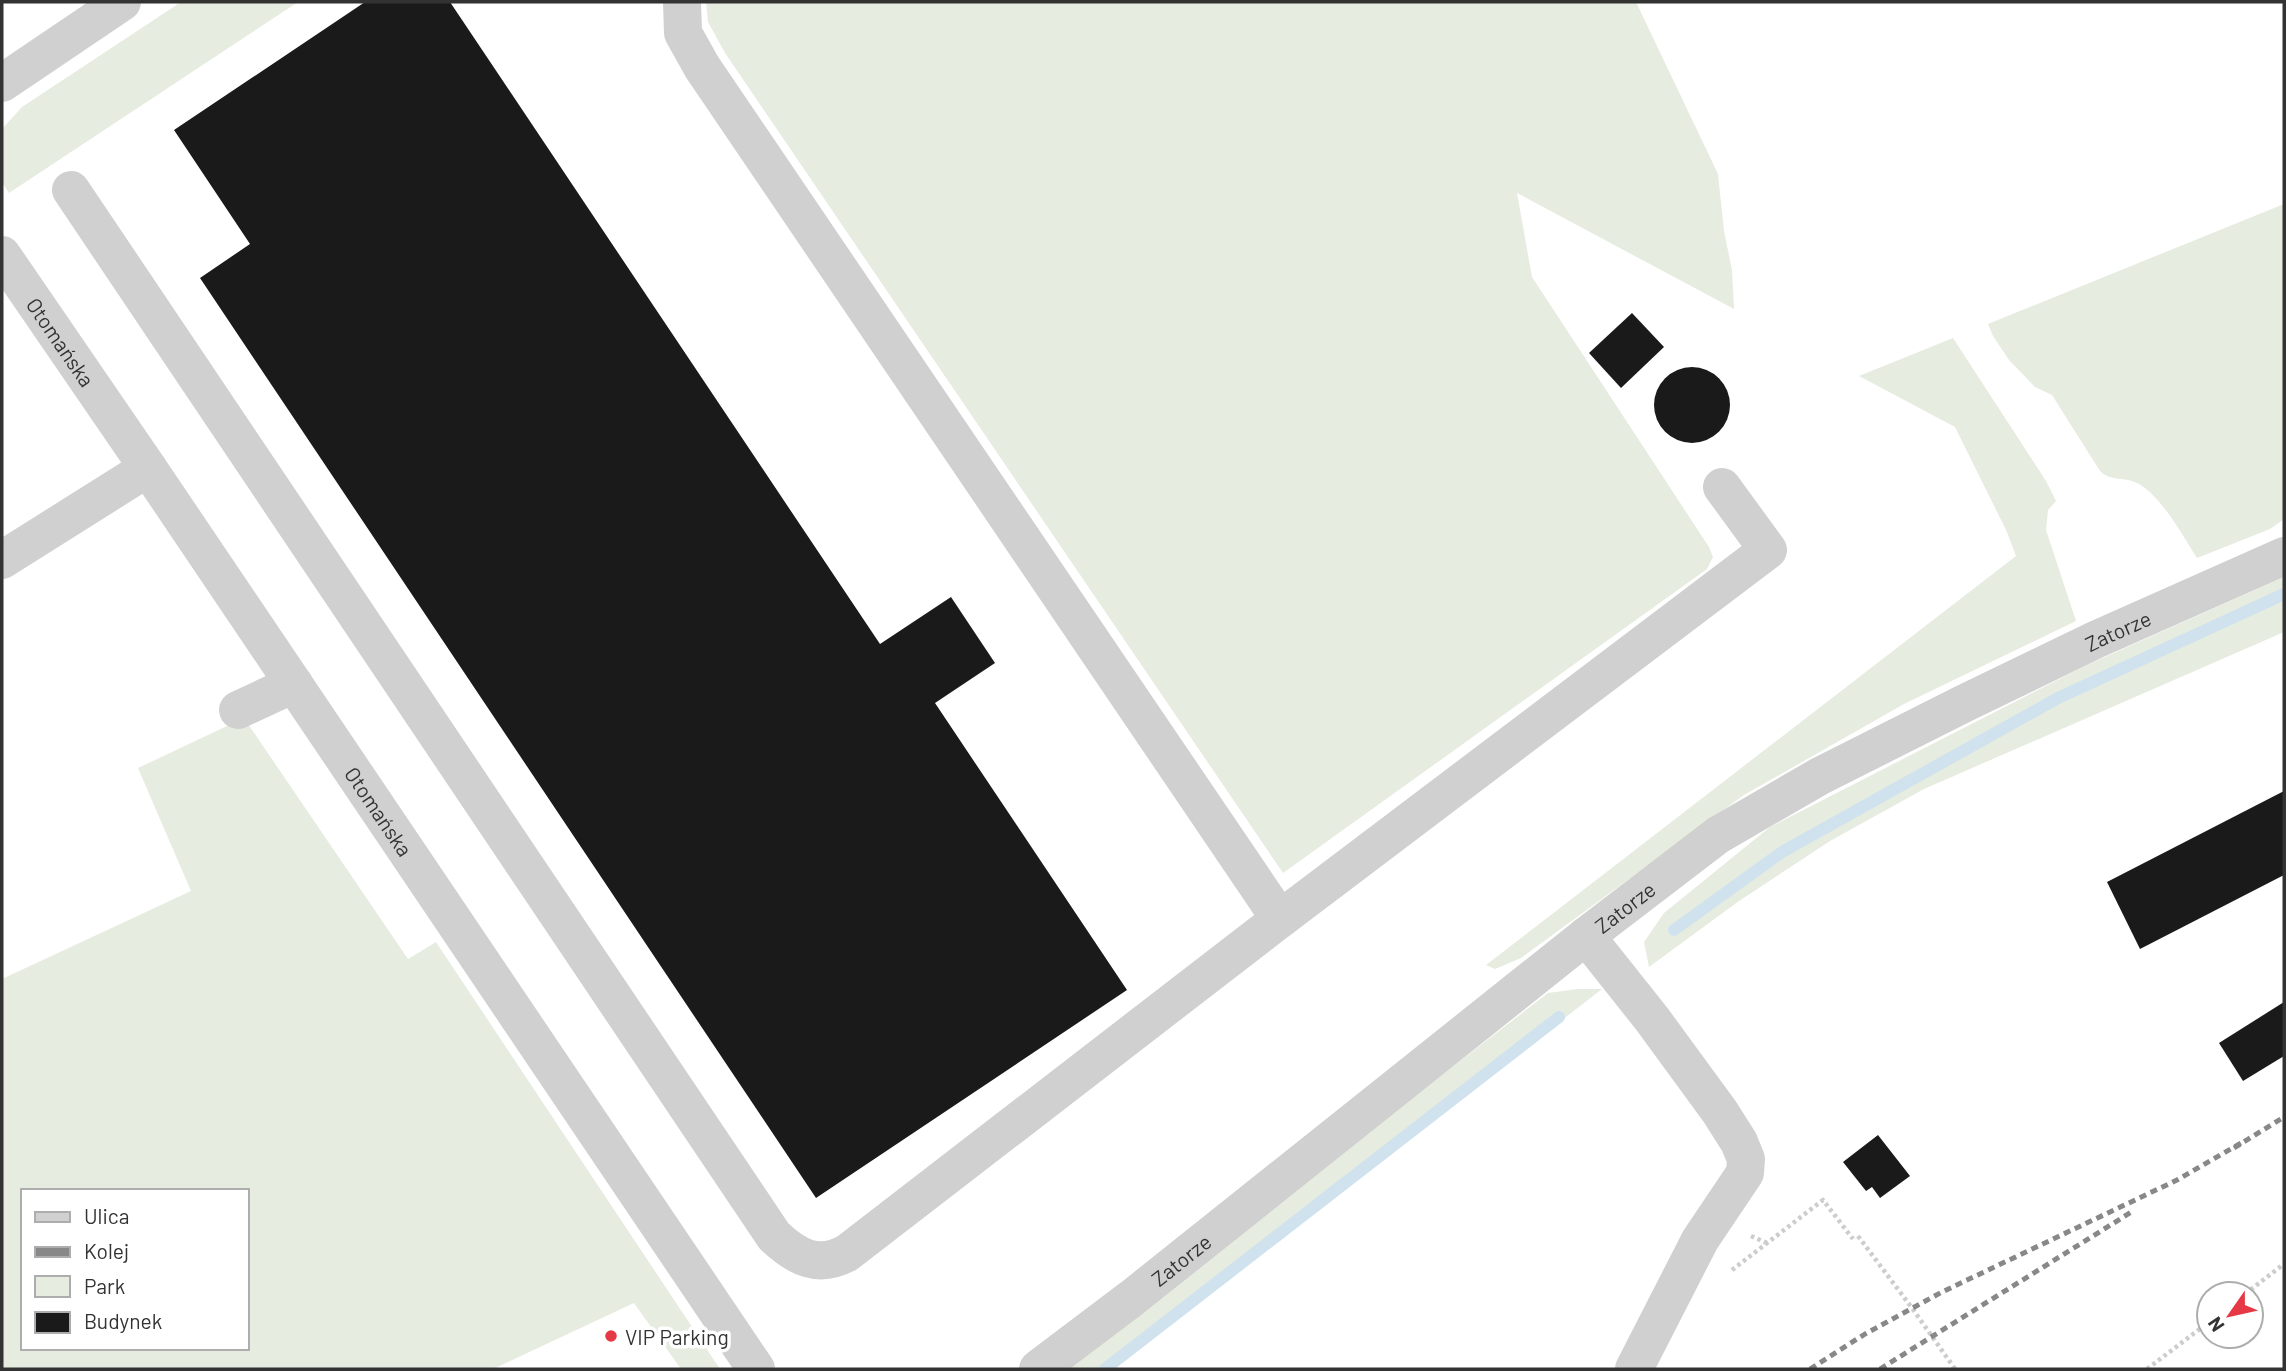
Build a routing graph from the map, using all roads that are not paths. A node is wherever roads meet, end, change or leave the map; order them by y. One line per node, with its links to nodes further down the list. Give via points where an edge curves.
1 (122, 2): 3 (street)
2 (682, 2): 12 (street, via 683,33 702,67)
3 (2, 83)
4 (71, 190): 12 (street, via 774,1236 799,1256 828,1261 847,1253)
5 (2, 255): 6 (street, Otomańska)
6 (148, 468): 9 (street); 10 (street, Otomańska)
7 (1722, 487): 12 (street, via 1768,550)
8 (2284, 556): 13 (street, Zatorze, via 2095,640 1820,775 1718,835)
9 (2, 560)
10 (294, 684): 11 (street); 14 (street, Otomańska)
11 (238, 710)
12 (1280, 919)
13 (1586, 936): 15 (street, Zatorze); 16 (street, via 1720,1112 1746,1159 1745,1173 1700,1241)
14 (756, 1369)
15 (1038, 1369)
16 (1634, 1369)

